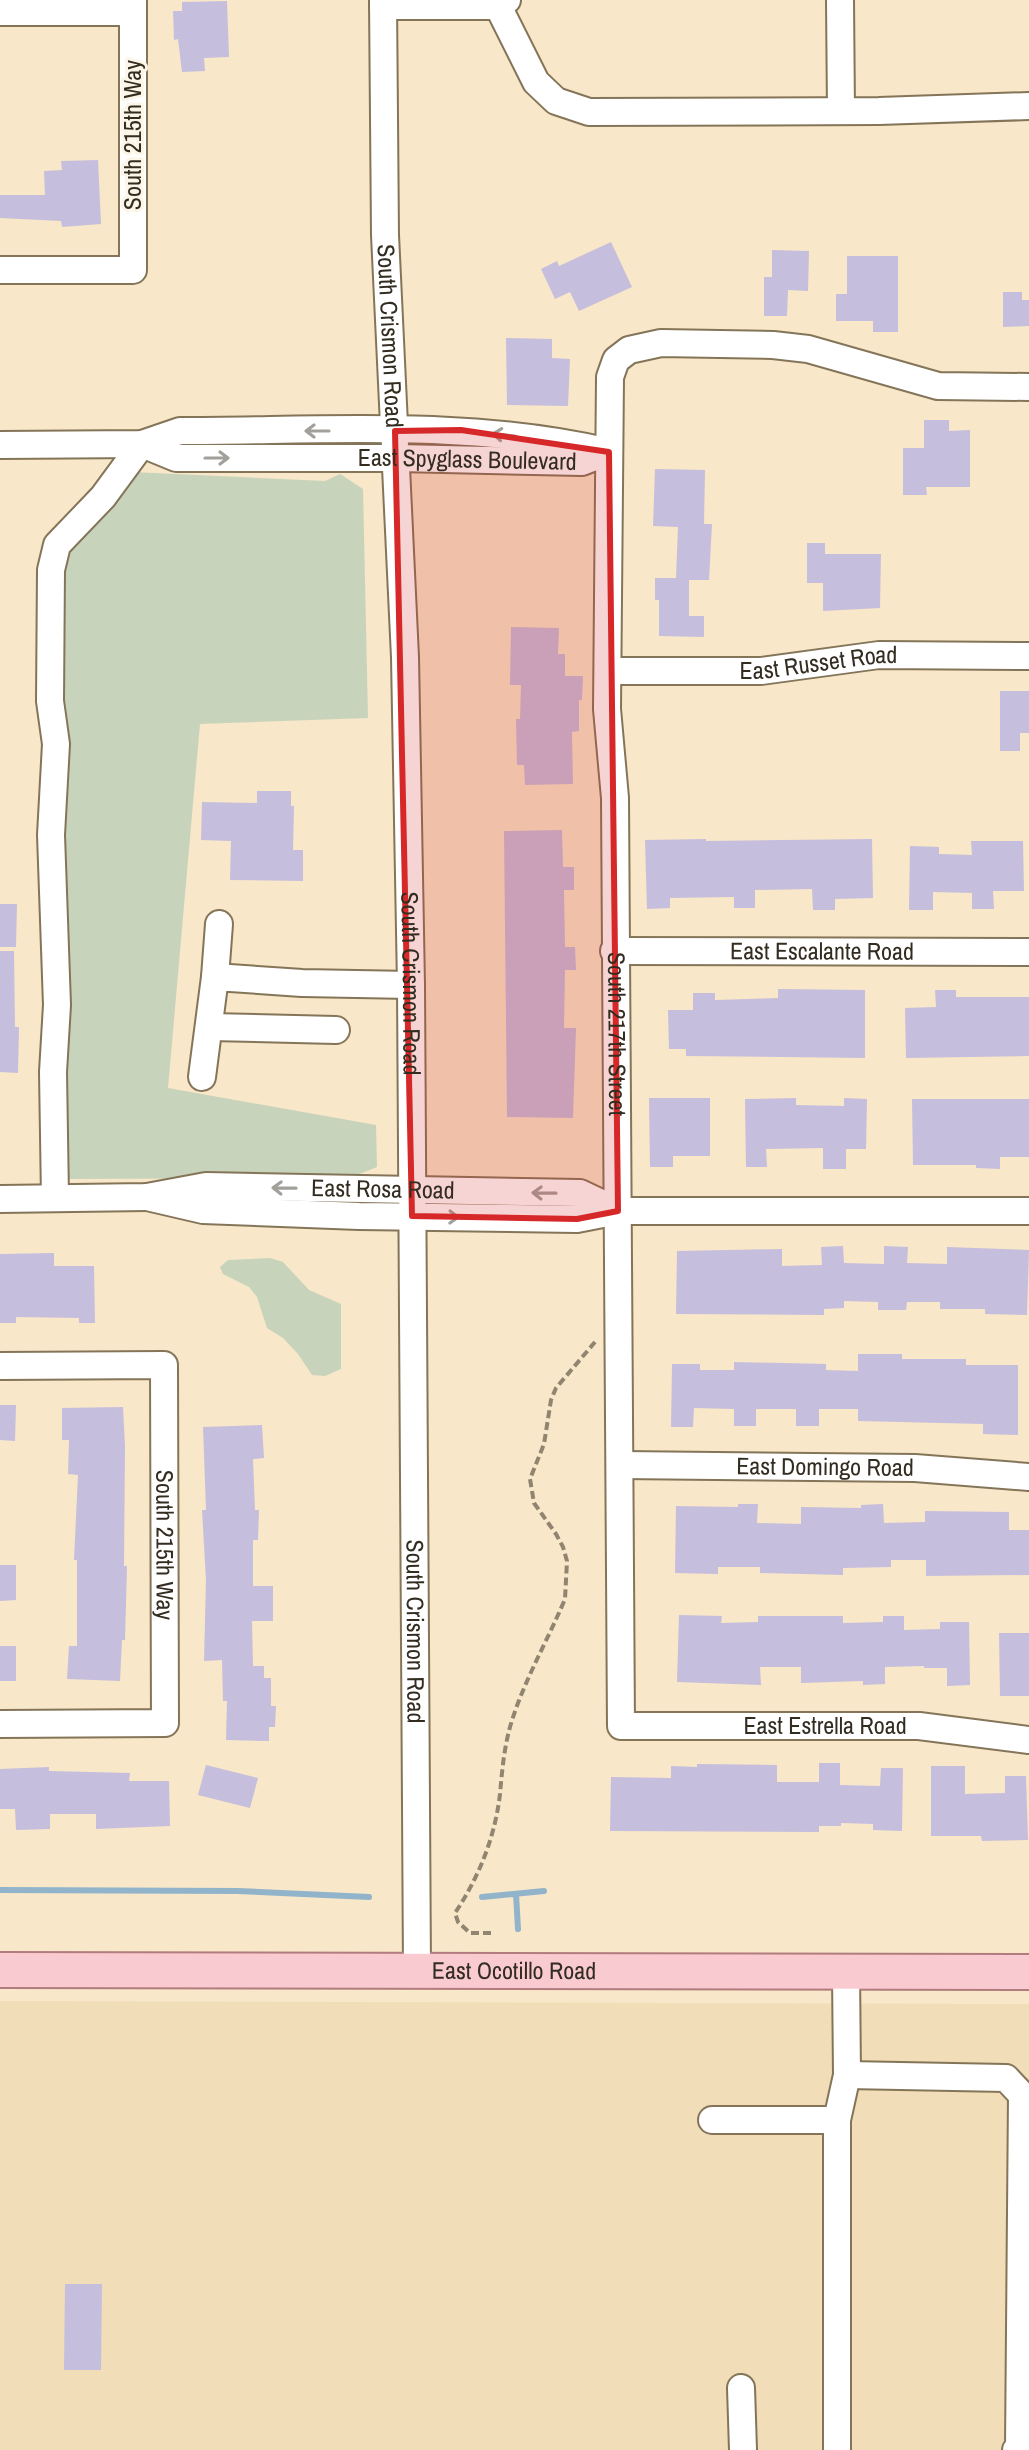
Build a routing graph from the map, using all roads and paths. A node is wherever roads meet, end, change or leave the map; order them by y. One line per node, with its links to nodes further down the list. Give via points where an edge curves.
1 (840, 0): 7 (street)
2 (383, 3): 3 (street); 10 (street, South Crismon Road, via 385,235)
3 (490, 3): 7 (street, via 536,82 556,101 589,112)
4 (133, 6): 5 (street); 8 (street, South 215th Way, via 133,270)
5 (0, 12)
6 (1029, 106): 7 (street)
7 (841, 111)
8 (0, 270)
9 (1029, 387): 13 (street, South 217th Street, via 938,386 808,349 661,343 629,350 616,360 610,377)
10 (395, 431): 11 (street, East Spyglass Boulevard, one-way to 11, via 180,431); 13 (street, East Spyglass Boulevard, one-way to 10, via 461,430); 14 (street, South Crismon Road)
11 (142, 444): 12 (street, East Spyglass Boulevard); 14 (street, East Spyglass Boulevard, one-way to 14, via 176,458); 25 (street, via 103,497 57,545 51,570)
12 (0, 445)
13 (609, 452): 14 (street, East Spyglass Boulevard, via 582,462); 16 (street, South 217th Street)
14 (397, 458): 21 (street, South Crismon Road)
15 (1029, 656): 16 (street, East Russet Road, via 879,655 761,671)
16 (609, 671): 18 (street, South 217th Street)
17 (219, 924): 20 (street)
18 (614, 951): 19 (street, East Escalante Road); 28 (street, South 217th Street)
19 (1029, 952)
20 (215, 977): 21 (street); 22 (street)
21 (411, 985): 27 (street, South Crismon Road)
22 (210, 1027): 23 (street); 24 (street)
23 (336, 1030)
24 (202, 1077)
25 (55, 1198): 26 (street, East Rosa Road); 27 (street, East Rosa Road, via 147,1197 206,1186)
26 (0, 1199)
27 (412, 1204): 28 (street, East Rosa Road, via 580,1193); 38 (street, South Crismon Road)
28 (618, 1211): 29 (street, East Rosa Road); 30 (street, South 217th Street)
29 (1029, 1211)
30 (619, 1337): 32 (street, South 217th Street); 37 (path, via 595,1342 556,1388 530,1479 534,1503 563,1547 568,1582 512,1721 487,1851 474,1885 455,1913 470,1933)
31 (0, 1366): 34 (street, South 215th Way, via 164,1365 165,1723)
32 (621, 1465): 33 (street, East Domingo Road, via 915,1468); 35 (street, South 217th Street)
33 (1029, 1477)
34 (0, 1724)
35 (621, 1726): 36 (street, East Estrella Road, via 919,1726)
36 (1029, 1740)
37 (491, 1933)
38 (417, 1969): 39 (main road, East Ocotillo Road); 40 (main road, East Ocotillo Road)
39 (0, 1970)
40 (846, 1971): 41 (main road, East Ocotillo Road); 42 (street)
41 (1029, 1972)
42 (847, 2075): 44 (street); 48 (street, via 1006,2078 1022,2095)
43 (712, 2120): 44 (street)
44 (837, 2120): 47 (street)
45 (741, 2388): 46 (street)
46 (743, 2450)
47 (837, 2450)
48 (1016, 2450)

